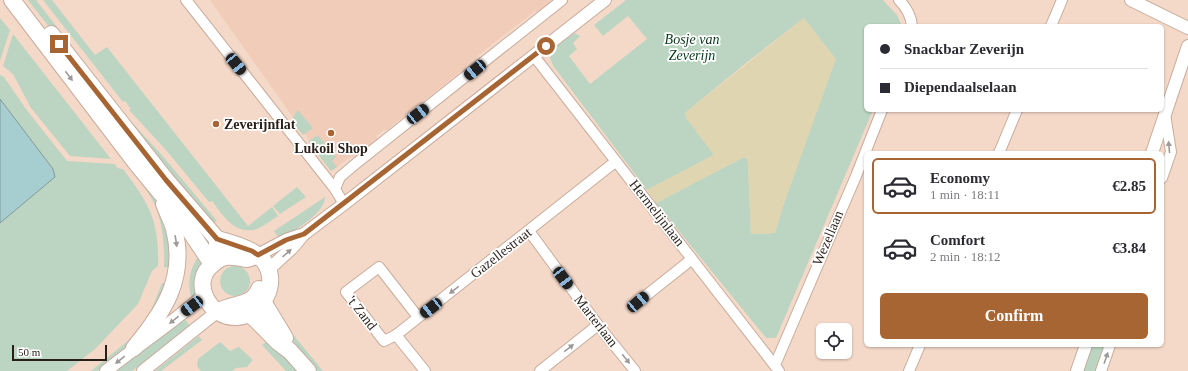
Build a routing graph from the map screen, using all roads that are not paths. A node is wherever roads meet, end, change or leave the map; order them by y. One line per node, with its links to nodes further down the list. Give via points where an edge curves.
1 (12, 0): 24 (main road, one-way to 24)
2 (24, 0): 28 (main road, via 166,180 217,239 217,246)
3 (186, 0): 23 (street)
4 (562, 0): 23 (street, via 359,161 340,178)
5 (605, 0): 13 (street)
6 (899, 0): 9 (street, via 911,16)
7 (1062, 0): 10 (street)
8 (1131, 0): 11 (street)
9 (912, 24)
10 (1052, 24)
11 (1188, 28)
12 (1188, 46): 16 (street)
13 (534, 56): 21 (street, Hermelijnlaan); 25 (street)
14 (881, 112): 17 (street, Wezellaan)
15 (1016, 112): 18 (street)
16 (1165, 114): 19 (street); 22 (street, one-way to 16, via 1170,152)
17 (866, 151)
18 (1000, 151)
19 (1153, 151)
20 (864, 156): 47 (street, Wezellaan)
21 (615, 162): 26 (street, Gazellestraat); 30 (street, Hermelijnlaan)
22 (1164, 172)
23 (335, 189): 25 (street)
24 (159, 191): 31 (main road, via 172,204); 45 (main road, one-way to 45, via 174,229 178,252 176,277 158,319)
25 (344, 204): 27 (street)
26 (529, 231): 38 (street, Gazellestraat, one-way to 38); 39 (street, Marterlaan)
27 (304, 234): 29 (street); 32 (street, one-way to 27)
28 (231, 251): 29 (main road); 31 (main road)
29 (253, 257): 32 (main road, via 266,264); 34 (main road, via 260,277)
30 (692, 258): 35 (street); 47 (street, Hermelijnlaan)
31 (212, 264): 33 (main road, via 204,275)
32 (268, 270): 34 (main road, via 270,284)
33 (204, 295): 36 (main road, via 209,304); 45 (street, one-way to 45, via 157,334)
34 (260, 298): 36 (main road); 37 (main road); 46 (main road, via 285,337)
35 (638, 302)
36 (218, 311): 37 (main road, via 232,317); 49 (street)
37 (250, 314): 46 (main road, via 278,342)
38 (418, 317): 40 (street, Gazellestraat); 41 (street, 't Zand, via 379,267 346,292)
39 (598, 325): 52 (street, one-way to 39); 53 (street, Marterlaan, one-way to 53)
40 (396, 335): 41 (street, Gazellestraat); 51 (street)
41 (384, 341)
42 (919, 347): 54 (street)
43 (1085, 347): 55 (street)
44 (1109, 347): 56 (street, one-way to 44)
45 (134, 348): 48 (street, one-way to 48)
46 (290, 350): 50 (main road)
47 (777, 368)
48 (106, 371)
49 (143, 371)
50 (308, 371)
51 (425, 371)
52 (540, 371)
53 (635, 371)
54 (909, 371)
55 (1078, 371)
56 (1102, 371)

